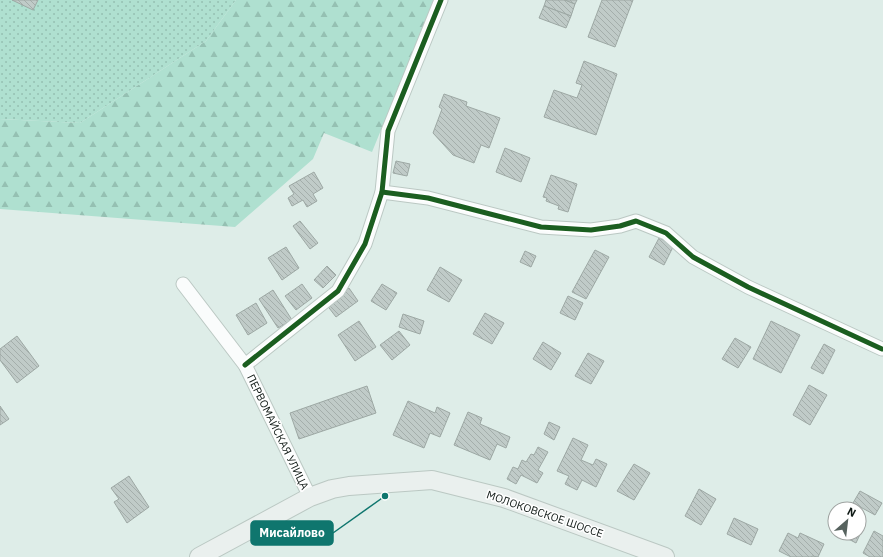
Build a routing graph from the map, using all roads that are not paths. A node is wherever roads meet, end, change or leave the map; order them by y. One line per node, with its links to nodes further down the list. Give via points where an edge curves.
1 (441, 0): 2 (street, ПЕРВОМАЙСКАЯ УЛИЦА, via 388,131)
2 (382, 192): 4 (street, via 428,198 541,227 591,230 636,221 666,233 693,258 748,287); 5 (street, ПЕРВОМАЙСКАЯ УЛИЦА, via 365,244 338,291)
3 (183, 284): 5 (street)
4 (882, 349)
5 (245, 365): 6 (street, ПЕРВОМАЙСКАЯ УЛИЦА)
6 (310, 497): 7 (main road, МОЛОКОВСКОЕ ШОССЕ); 8 (main road, МОЛОКОВСКОЕ ШОССЕ, via 349,486 432,480 504,498)
7 (199, 557)
8 (665, 557)

